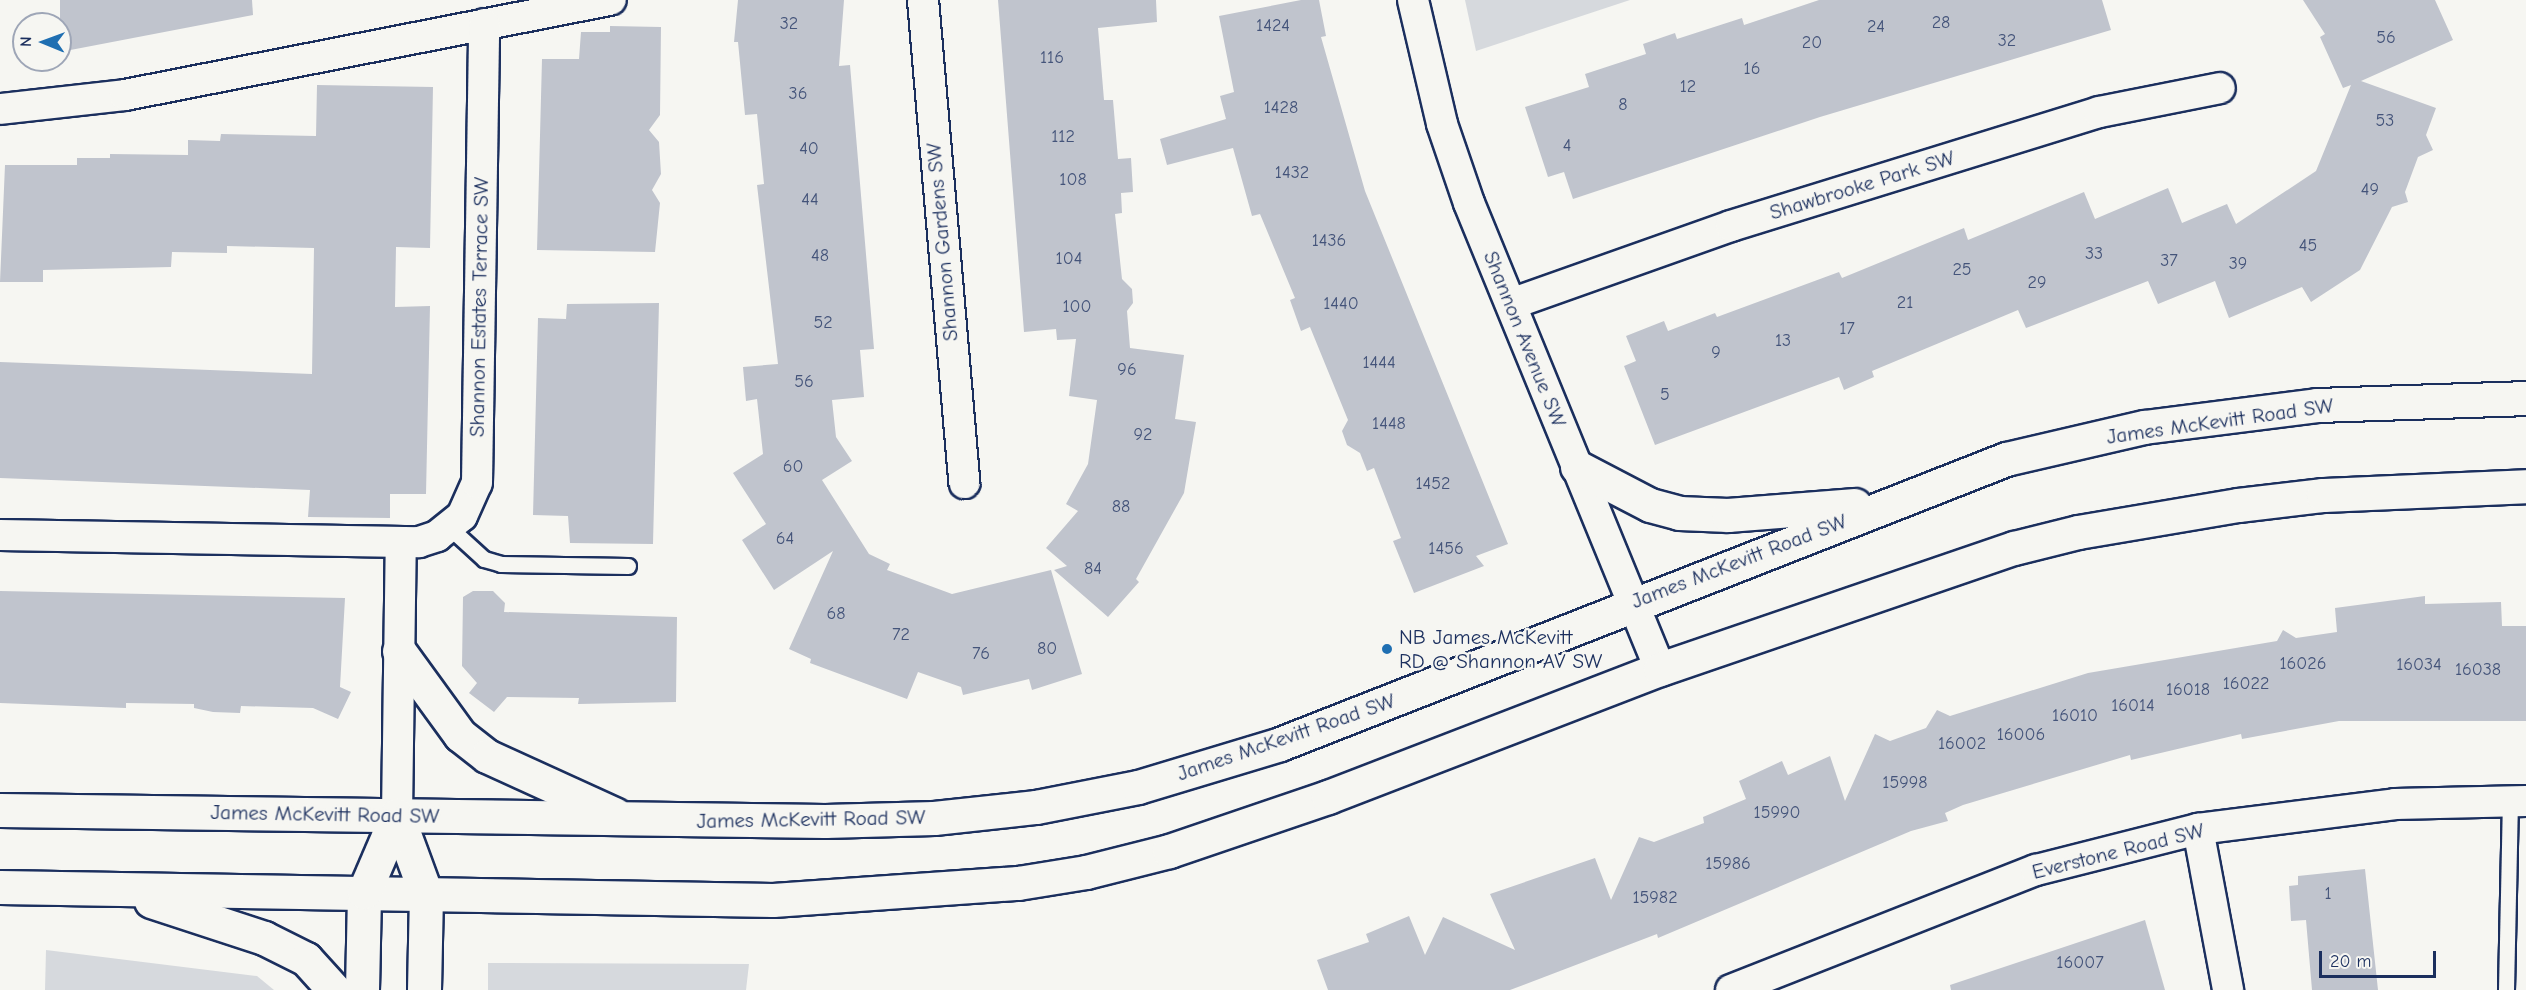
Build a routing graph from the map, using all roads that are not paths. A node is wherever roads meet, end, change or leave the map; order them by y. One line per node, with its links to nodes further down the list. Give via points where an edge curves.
1 (611, 0): 4 (street)
2 (923, 0): 10 (street, Shannon Gardens SW)
3 (1413, 0): 7 (street, Shannon Avenue SW, via 1442,124)
4 (484, 24): 6 (street, via 125,95); 13 (street, Shannon Estates Terrace SW, via 477,483 462,516)
5 (2220, 88): 7 (street, Shawbrooke Park SW, via 2089,115 1731,226)
6 (0, 109)
7 (1511, 304): 9 (street, Shannon Avenue SW)
8 (2526, 398): 12 (main road, James McKevitt Road SW, via 2317,405 2144,427 2007,459)
9 (1577, 467): 12 (main road, via 1650,505 1679,513 1728,515); 17 (street, Shannon Avenue SW)
10 (964, 483)
11 (2526, 486): 19 (main road, via 2324,495 2078,532 1834,607)
12 (1887, 503): 17 (main road, James McKevitt Road SW)
13 (450, 528): 15 (street, Shannon Estates Terrace SW, via 419,542); 16 (lane, via 484,559 501,564)
14 (0, 535): 15 (street, Shannon Estates Terrace SW)
15 (401, 542): 18 (street)
16 (628, 566)
17 (1632, 602): 19 (street, Shannon Avenue SW); 23 (main road, James McKevitt Road SW, via 1289,740 1138,787 1036,807 934,818)
18 (399, 651): 22 (street); 23 (main road, via 460,735 487,756)
19 (1660, 669): 28 (main road, via 1328,797 1169,851 1086,872 1018,883 773,900)
20 (2518, 801): 24 (street, Everstone Road SW, via 2318,811); 34 (lane)
21 (0, 810): 22 (main road, James McKevitt Road SW)
22 (396, 815): 23 (main road, James McKevitt Road SW); 27 (main road); 28 (main road)
23 (627, 819)
24 (2198, 829): 32 (street, Everstone Road SW, via 2036,870); 33 (street)
25 (0, 887): 26 (main road)
26 (109, 889): 27 (main road); 29 (main road, via 264,938 306,959)
27 (364, 892): 28 (main road); 30 (main road)
28 (426, 894): 31 (main road)
29 (334, 990)
30 (362, 990)
31 (424, 990)
32 (1731, 990)
33 (2228, 990)
34 (2506, 990)

